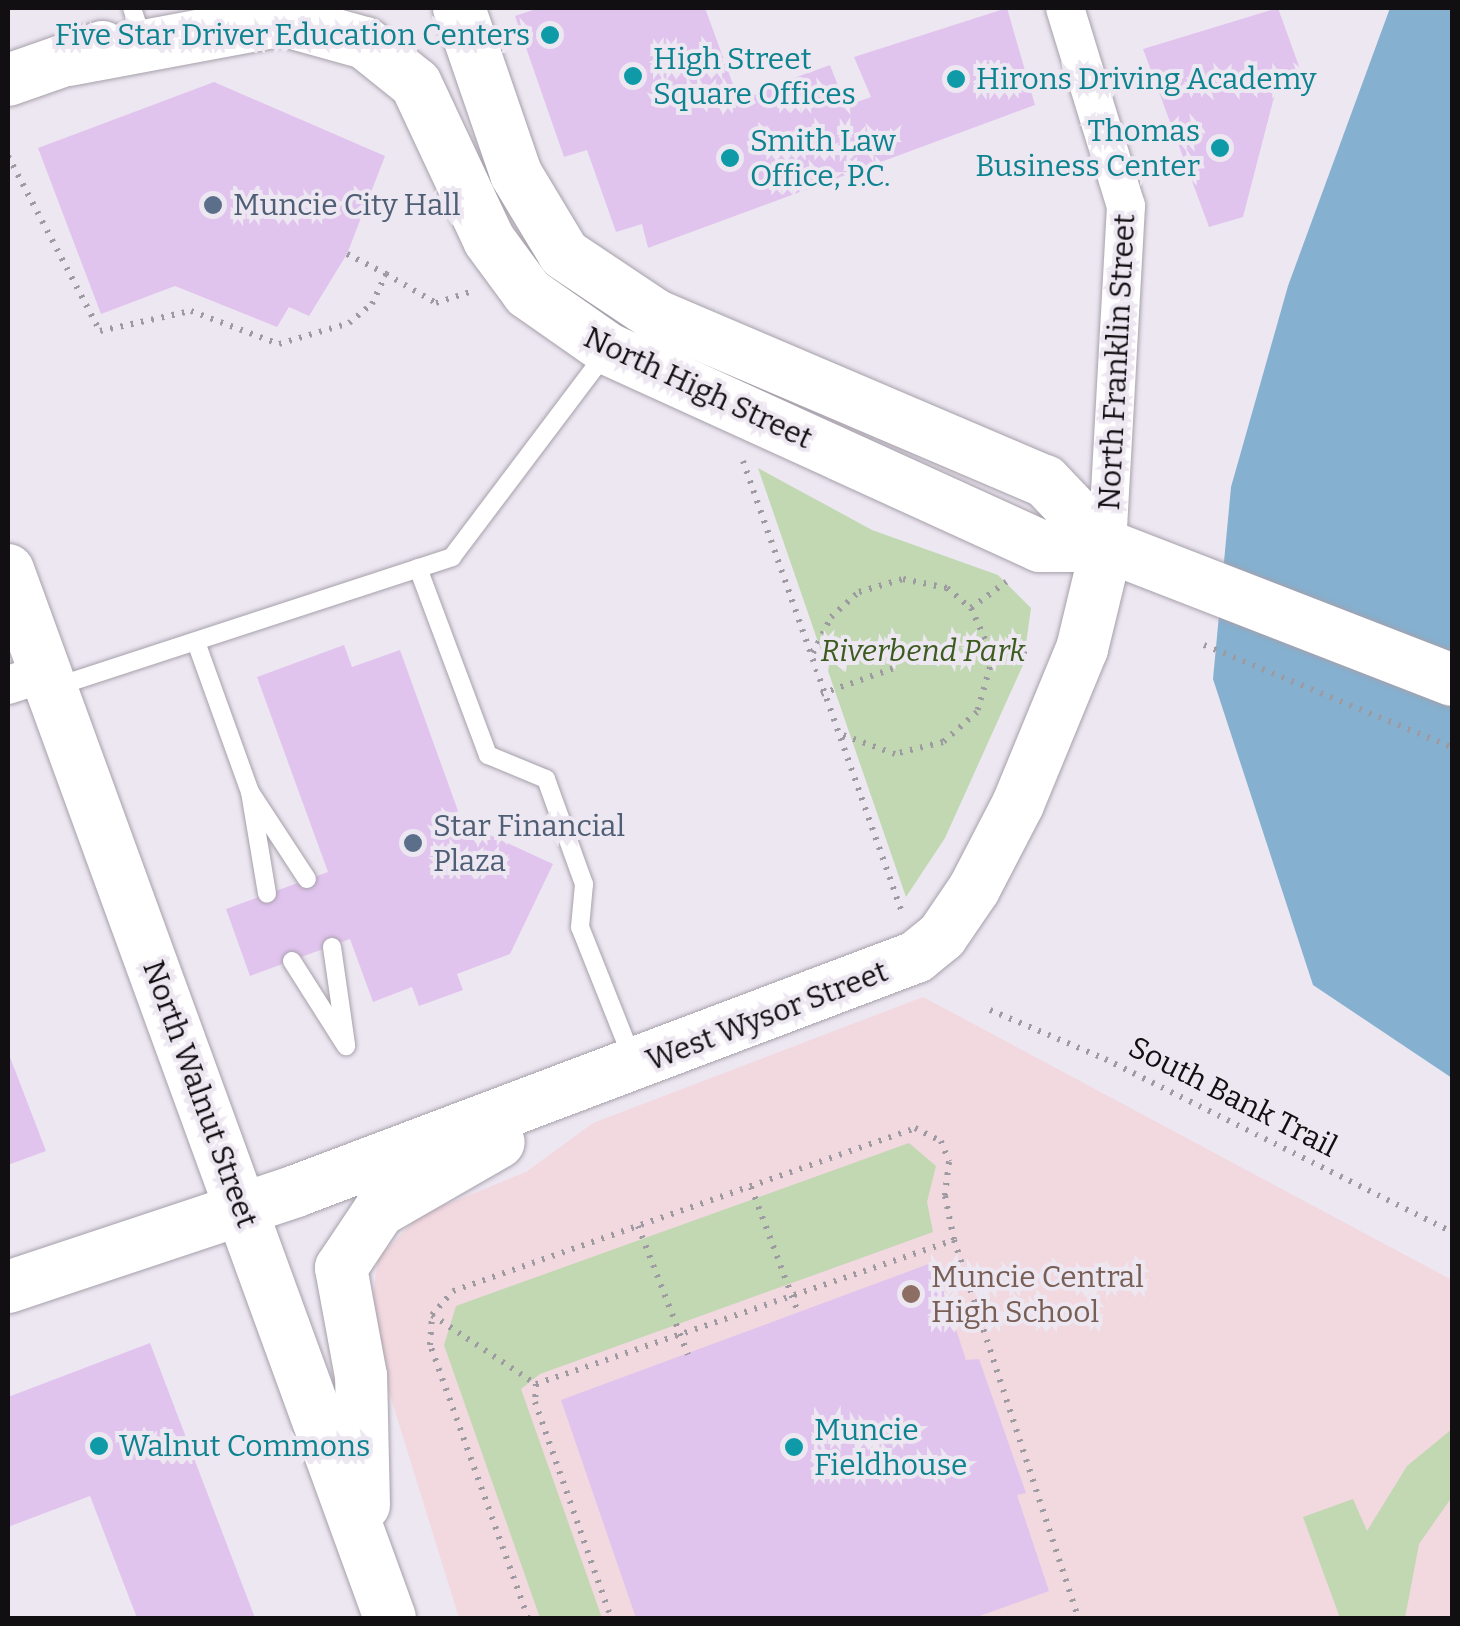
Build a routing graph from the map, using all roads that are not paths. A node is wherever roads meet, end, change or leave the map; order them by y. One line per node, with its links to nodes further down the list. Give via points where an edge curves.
1 (206, 8): 4 (main road)
2 (458, 8): 8 (main road, North High Street, via 516,174 564,254 655,315 1045,481)
3 (1065, 8): 8 (street, North Franklin Street, via 1126,206)
4 (136, 20): 5 (main road)
5 (69, 60): 6 (main road); 7 (main road, North High Street, via 282,20 365,43 416,84 489,240 528,293)
6 (8, 80)
7 (608, 349): 8 (main road, North High Street, via 1040,546); 9 (lane, via 452,557)
8 (1107, 546): 12 (main road, North High Street); 19 (main road, West Wysor Street, via 1082,648 1018,804 942,936 881,976)
9 (418, 568): 11 (lane); 19 (lane, via 488,755 546,779 584,884 580,926)
10 (8, 570): 13 (main road, North Walnut Street)
11 (196, 642): 13 (lane); 14 (lane)
12 (1452, 680)
13 (34, 682): 21 (main road, North Walnut Street)
14 (250, 792): 15 (lane); 16 (lane)
15 (307, 879)
16 (267, 894)
17 (332, 946): 18 (lane, via 346,1046)
18 (292, 961)
19 (635, 1065): 20 (main road, West Wysor Street)
20 (582, 1084): 21 (main road, West Wysor Street); 23 (main road, via 379,1211 348,1248 341,1289 361,1376)
21 (242, 1209): 22 (main road, West Wysor Street); 23 (main road, North Walnut Street)
22 (8, 1286)
23 (365, 1551): 24 (main road, North Walnut Street)
24 (390, 1618)

